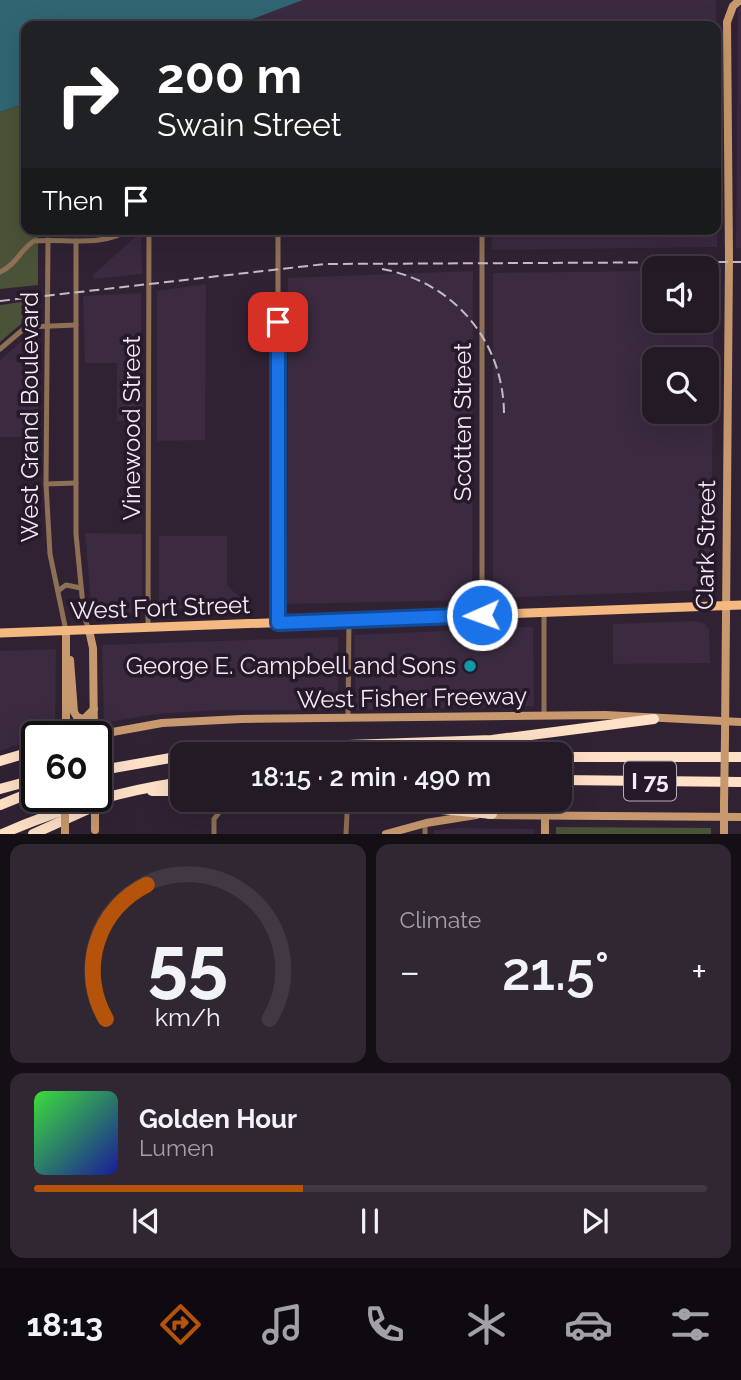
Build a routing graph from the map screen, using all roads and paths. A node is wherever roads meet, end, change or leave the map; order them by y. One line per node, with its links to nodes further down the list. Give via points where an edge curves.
1 (737, 3): 17 (street, Clark Street, via 727,22)
2 (120, 235): 7 (street)
3 (149, 235): 22 (street, Vinewood Street)
4 (278, 235): 21 (street)
5 (482, 235): 19 (street, Scotten Street)
6 (48, 240): 7 (street); 8 (street, West Grand Boulevard, via 30,243 13,265); 9 (street, West Grand Boulevard)
7 (76, 241): 10 (street, West Grand Boulevard)
8 (0, 272)
9 (47, 325): 10 (street); 11 (street, via 26,327); 13 (street, West Grand Boulevard)
10 (76, 325): 12 (street, West Grand Boulevard)
11 (0, 349)
12 (76, 483): 13 (street); 14 (street, West Grand Boulevard)
13 (46, 484): 15 (street, West Grand Boulevard, via 50,554)
14 (81, 588): 15 (street, via 66,585); 23 (street, West Grand Boulevard)
15 (59, 591): 24 (street, West Grand Boulevard)
16 (741, 605): 17 (main road, West Fort Street)
17 (725, 606): 18 (main road, West Fort Street); 33 (street, Clark Street)
18 (544, 612): 19 (main road, West Fort Street); 28 (street)
19 (482, 615): 20 (main road, West Fort Street)
20 (349, 620): 21 (main road, West Fort Street); 29 (street)
21 (278, 623): 22 (main road, West Fort Street)
22 (148, 627): 23 (main road, West Fort Street)
23 (89, 630): 24 (main road, West Fort Street); 27 (street, West Grand Boulevard)
24 (66, 631): 25 (main road, West Fort Street); 26 (street, West Grand Boulevard)
25 (0, 633)
26 (67, 650): 27 (street, via 74,712 84,719); 31 (street, West Grand Boulevard)
27 (94, 709): 32 (street, West Grand Boulevard)
28 (544, 716): 29 (street, West Fisher Freeway); 30 (street, West Fisher Freeway)
29 (348, 718): 35 (street, West Fisher Freeway, via 192,720)
30 (654, 719): 33 (street, West Fisher Freeway); 36 (highway, via 492,740)
31 (66, 721)
32 (94, 721)
33 (725, 721): 34 (street, West Fisher Freeway); 59 (street, Clark Street, bridge)
34 (741, 722)
35 (112, 732)
36 (434, 742)
37 (21, 755): 41 (highway)
38 (572, 757): 39 (highway, I 75)
39 (741, 757)
40 (170, 758): 42 (highway)
41 (0, 761)
42 (112, 767)
43 (572, 780): 44 (highway, I 75)
44 (741, 782)
45 (21, 783): 47 (highway)
46 (170, 784): 49 (highway)
47 (0, 789)
48 (170, 791): 49 (highway)
49 (121, 793): 63 (highway); 64 (highway)
50 (21, 796): 51 (highway)
51 (0, 805)
52 (65, 812): 65 (street, bridge)
53 (95, 812): 62 (street, bridge)
54 (472, 812): 57 (highway)
55 (218, 814): 66 (street)
56 (347, 814): 67 (street)
57 (492, 814): 58 (street); 61 (street)
58 (545, 816): 59 (street); 70 (street)
59 (724, 817): 60 (street); 71 (street, Clark Street)
60 (741, 817)
61 (425, 823): 68 (street); 69 (street)
62 (95, 832)
63 (2, 834)
64 (33, 834)
65 (65, 834)
66 (214, 834)
67 (346, 834)
68 (386, 834)
69 (425, 834)
70 (545, 834)
71 (724, 834)

